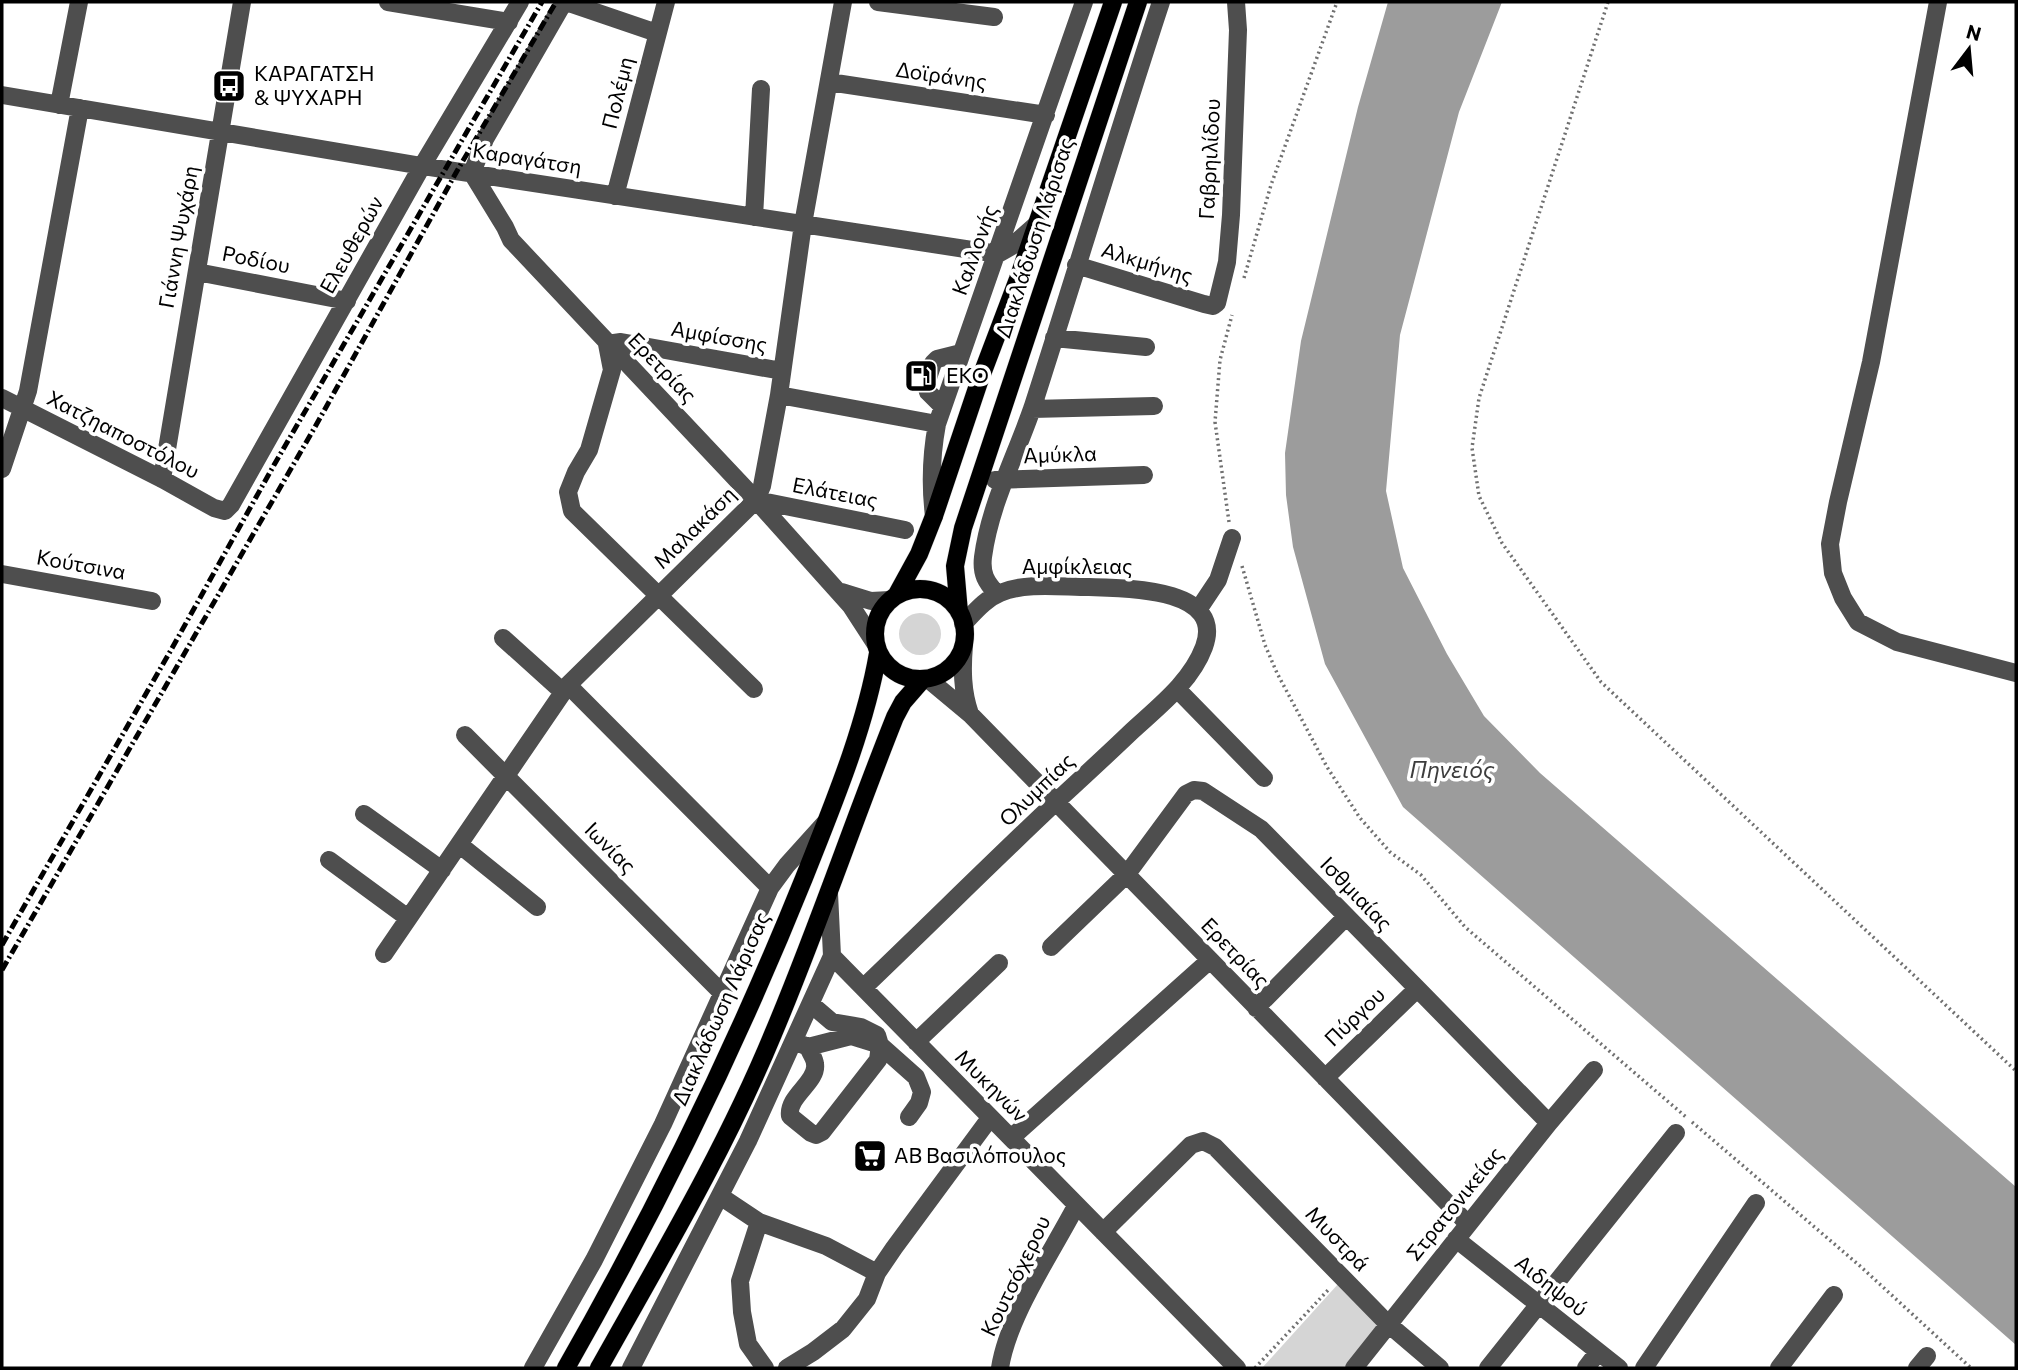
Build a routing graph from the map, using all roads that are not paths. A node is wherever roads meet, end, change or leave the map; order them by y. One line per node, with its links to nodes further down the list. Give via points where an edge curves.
1 (79, 2): 22 (street)
2 (242, 2): 25 (street, Γιάννη Ψυχάρη)
3 (388, 2): 16 (street)
4 (520, 2): 16 (street, Ελευθερών)
5 (565, 2): 17 (street); 28 (street, via 488,132)
6 (666, 2): 17 (street, Πολέμη)
7 (843, 2): 18 (street, Μαλακάση)
8 (878, 2): 15 (street)
9 (1084, 2): 24 (street, Καλλoνής)
10 (1113, 2): 32 (main road, Διακλάδωση Λάρισας)
11 (1138, 2): 20 (main road, Διακλάδωση Λάρισας)
12 (1161, 2): 26 (street)
13 (1237, 2): 37 (street, Γαβρηιλίδου, via 1227,262 1217,303)
14 (1938, 2): 69 (street, via 1871,362 1830,544 1833,573 1858,622 1896,642)
15 (995, 17)
16 (509, 22): 27 (street, Ελευθερών)
17 (657, 33): 29 (street, Πολέμη)
18 (829, 82): 24 (street, Δοϊράνης); 31 (street, Μαλακάση)
19 (761, 89): 30 (street)
20 (1107, 94): 26 (street); 52 (main road, Διακλάδωση Λάρισας)
21 (2, 95): 22 (street, Καραγάτση)
22 (59, 105): 23 (street, Καραγάτση)
23 (80, 108): 25 (street, Καραγάτση); 46 (street)
24 (1046, 115): 33 (street, Καλλoνής)
25 (220, 132): 27 (street, Καραγάτση); 35 (street, Γιάννη Ψυχάρη)
26 (1110, 159): 34 (street)
27 (422, 166): 28 (street, Καραγάτση); 36 (street, Ελευθερών)
28 (471, 173): 29 (street, Καραγάτση); 39 (street, Ερετρίας, via 511,240)
29 (615, 196): 30 (street, Καραγάτση)
30 (754, 217): 31 (street, Καραγάτση)
31 (803, 224): 33 (street, Καραγάτση); 41 (street, Μαλακάση)
32 (1037, 224): 33 (street); 55 (main road, Διακλάδωση Λάρισας)
33 (998, 254): 47 (street, Καλλoνής)
34 (1076, 265): 37 (street, Αλκμήνης); 38 (street)
35 (197, 272): 36 (street, Ροδίου); 50 (street, Γιάννη Ψυχάρη)
36 (347, 301): 54 (street, Ελευθερών)
37 (1204, 304)
38 (1054, 338): 40 (street); 45 (street)
39 (607, 344): 41 (street, Αμφίσσης, via 621,342); 53 (street, Ερετρίας); 61 (street, via 612,370 589,450 568,492 572,511)
40 (1146, 346)
41 (782, 371): 42 (street, Μαλακάση)
42 (779, 395): 47 (street); 53 (street, Μαλακάση)
43 (2, 398): 46 (street, Χατζηαποστόλου)
44 (1154, 406): 45 (street)
45 (1032, 409): 51 (street)
46 (23, 410): 48 (street); 50 (street, Χατζηαποστόλου)
47 (940, 416): 55 (street, Καλλoνής, via 930,479)
48 (2, 469)
49 (1144, 475): 51 (street, Αμύκλα)
50 (162, 479): 54 (street, Χατζηαποστόλου)
51 (1004, 480): 52 (street, Αμύκλα); 60 (street, via 982,567 983,577)
52 (977, 481): 65 (main road, Διακλάδωση Λάρισας, via 955,566)
53 (756, 500): 56 (street, Ελάτειας); 59 (street, Ερετρίας); 61 (street, Μαλακάση)
54 (225, 511)
55 (934, 516): 62 (main road, Διακλάδωση Λάρισας, via 919,554)
56 (905, 530)
57 (1232, 538): 64 (street, via 1218,580)
58 (2, 575): 63 (street, Κούτσινα)
59 (833, 586): 62 (street, Ερετρίας, via 871,601); 68 (street, Ερετρίας)
60 (997, 594): 64 (street, Αμφίκλειας, via 1040,587 1138,590 1177,597); 65 (street, Αμφίκλειας)
61 (659, 596): 71 (street, Μαλακάση); 72 (street)
62 (893, 598): 65 (main road, via 909,590 938,593); 68 (main road, via 877,620)
63 (152, 601)
64 (1198, 610): 73 (street, Ολυμπίας, via 1207,629 1205,646)
65 (961, 618): 67 (main road)
66 (503, 638): 71 (street)
67 (964, 645): 70 (main road, via 951,667); 74 (street, via 962,679)
68 (877, 648): 70 (main road, via 897,673); 80 (main road, Διακλάδωση Λάρισας, via 867,700)
69 (2016, 673)
70 (925, 679): 74 (street, Ερετρίας); 86 (main road, via 895,717)
71 (565, 689): 76 (street, Μαλακάση); 85 (street)
72 (754, 689)
73 (1177, 690): 77 (street); 78 (street, Ολυμπίας)
74 (970, 714): 78 (street, Ερετρίας)
75 (465, 735): 76 (street, Ιωνίας)
76 (506, 775): 81 (street, Μαλακάση); 97 (street, Ιωνίας)
77 (1264, 778)
78 (1056, 802): 84 (street, Ερετρίας); 95 (street, Ολυμπίας)
79 (364, 814): 83 (street)
80 (826, 822): 85 (street); 123 (main road, Διακλάδωση Λάρισας, via 712,1089)
81 (460, 845): 83 (street, Μαλακάση); 87 (street)
82 (329, 860): 89 (street)
83 (442, 870): 89 (street, Μαλακάση)
84 (1127, 874): 88 (street, Ισθμιαίας, via 1186,794 1203,790 1261,829); 90 (street, Ισθμιαίας); 93 (street, Ερετρίας)
85 (770, 888): 97 (street)
86 (829, 893): 92 (street); 124 (main road, via 773,1036 700,1188)
87 (537, 907)
88 (1346, 917): 96 (street, Ισθμιαίας); 99 (street)
89 (408, 918): 91 (street, Μαλακάση)
90 (1051, 947)
91 (384, 954)
92 (832, 956): 95 (street, Μυκηνών); 98 (street)
93 (1210, 960): 99 (street, Ερετρίας); 109 (street)
94 (999, 963): 100 (street)
95 (864, 988): 100 (street, Μυκηνών)
96 (1417, 989): 104 (street, Πύργου); 107 (street, Ισθμιαίας)
97 (723, 994): 122 (street, via 629,1193)
98 (811, 1004): 101 (street); 102 (street, via 832,1022 877,1035)
99 (1256, 1008): 104 (street, Ερετρίας)
100 (916, 1042): 106 (street, Μυκηνών)
101 (801, 1044): 102 (street, via 850,1036); 102 (street, via 816,1064 815,1072 789,1110 790,1116 816,1135 878,1060); 110 (street)
102 (880, 1045): 105 (street, via 916,1077 922,1092)
103 (1594, 1070): 107 (street, Στρατονικείας)
104 (1325, 1078): 114 (street, Ερετρίας)
105 (909, 1117)
106 (990, 1118): 109 (street, Μυκηνών); 117 (street)
107 (1549, 1123): 114 (street, Στρατονικείας)
108 (1676, 1133): 119 (street)
109 (1011, 1138): 112 (street, Μυκηνών)
110 (720, 1196): 113 (street); 125 (street)
111 (1756, 1203): 135 (street)
112 (1076, 1206): 115 (street, Μυκηνών); 128 (street, Κουτσόχερου, via 1016,1317)
113 (759, 1222): 117 (street, via 826,1246); 126 (street, via 740,1281 748,1344)
114 (1468, 1224): 116 (street, Στρατονικείας)
115 (1103, 1232): 120 (street, Μυστρά, via 1191,1145 1203,1141 1215,1147); 129 (street, Μυκηνών)
116 (1456, 1239): 119 (street, Αιδηψού); 120 (street, Στρατονικείας)
117 (877, 1273): 127 (street, via 867,1299 843,1329)
118 (1833, 1295): 136 (street)
119 (1538, 1305): 121 (street, Αιδηψού); 132 (street)
120 (1387, 1324): 130 (street, Στρατονικείας); 131 (street, Μυστρά)
121 (1598, 1352): 133 (street); 134 (street, Αιδηψού)
122 (533, 1368)
123 (566, 1368)
124 (599, 1368)
125 (631, 1368)
126 (765, 1368)
127 (787, 1368)
128 (1000, 1368)
129 (1237, 1368)
130 (1354, 1368)
131 (1440, 1368)
132 (1488, 1368)
133 (1586, 1368)
134 (1619, 1368)
135 (1644, 1368)
136 (1779, 1368)

